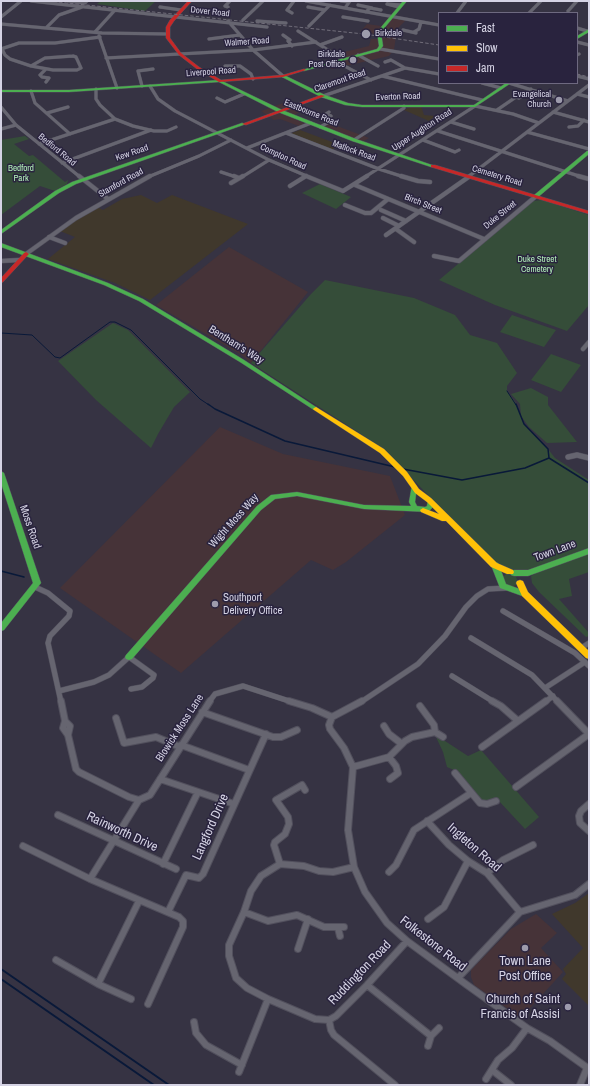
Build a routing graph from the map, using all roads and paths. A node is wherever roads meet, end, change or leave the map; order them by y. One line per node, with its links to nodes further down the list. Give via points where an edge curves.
1 (21, 1): 38 (street)
2 (31, 1): 20 (street, Dover Road)
3 (68, 1): 4 (street)
4 (87, 1)
5 (190, 1): 35 (main road)
6 (230, 1): 22 (street)
7 (263, 1): 44 (street)
8 (294, 1): 31 (street, via 287,10)
9 (306, 1): 15 (street)
10 (341, 1): 16 (street)
11 (463, 1): 12 (street)
12 (466, 1): 33 (street)
13 (541, 1): 34 (street)
14 (577, 1): 30 (street)
15 (324, 2): 17 (street)
16 (350, 2): 24 (street)
17 (330, 5): 24 (street); 28 (street)
18 (358, 5): 25 (street)
19 (402, 5): 37 (main road)
20 (83, 6): 26 (street, Dover Road); 53 (street, via 59,15)
21 (160, 7): 35 (street)
22 (226, 7)
23 (308, 7): 27 (street)
24 (345, 8): 32 (street)
25 (372, 8): 29 (street); 32 (street)
26 (115, 10): 35 (street, Dover Road); 58 (street)
27 (320, 10): 28 (street); 36 (street, via 316,15)
28 (325, 10): 36 (street)
29 (381, 10)
30 (568, 11)
31 (292, 12)
32 (366, 12): 37 (street); 43 (street)
33 (458, 12)
34 (530, 12)
35 (178, 13): 46 (street, Dover Road); 59 (main road, via 168,27)
36 (319, 16): 51 (street)
37 (392, 16): 47 (street); 72 (main road, via 379,32)
38 (1, 17)
39 (343, 17): 43 (street)
40 (225, 18): 41 (street)
41 (231, 18)
42 (237, 19): 44 (street)
43 (356, 19): 45 (street)
44 (244, 20): 49 (street)
45 (368, 21)
46 (228, 22): 52 (street, Dover Road); 60 (street)
47 (421, 22): 50 (street); 55 (street, via 415,32)
48 (1, 24): 53 (street)
49 (286, 24)
50 (438, 25)
51 (309, 26)
52 (267, 27)
53 (46, 28): 58 (street)
54 (578, 28): 56 (street)
55 (403, 30)
56 (588, 30): 64 (main road)
57 (298, 31): 66 (street)
58 (97, 32): 59 (street); 62 (street)
59 (168, 34): 74 (main road, Eastbourne Road, via 168,38)
60 (240, 35): 65 (street); 73 (street)
61 (283, 35): 70 (street, via 290,40 288,41)
62 (100, 37): 71 (street, via 55,43 19,43); 76 (street)
63 (342, 37): 68 (street)
64 (578, 37)
65 (208, 40)
66 (316, 42): 68 (street); 70 (street, Walmer Road)
67 (578, 42): 69 (street)
68 (320, 45): 78 (street)
69 (589, 45)
70 (292, 46): 73 (street, Walmer Road)
71 (2, 49): 80 (street, via 10,59)
72 (380, 49): 75 (main road, Liverpool Road); 77 (street)
73 (254, 50): 74 (street, Walmer Road); 87 (street)
74 (180, 54): 76 (street, Walmer Road); 93 (main road, Eastbourne Road)
75 (358, 55): 78 (main road, Liverpool Road); 82 (street)
76 (106, 58): 101 (street)
77 (438, 59)
78 (338, 60): 87 (main road, Liverpool Road); 92 (street)
79 (385, 62): 84 (street, via 391,60)
80 (31, 66): 85 (street); 85 (street, via 45,58 73,56 81,68)
81 (225, 66): 90 (street, via 240,66 250,73)
82 (378, 66)
83 (153, 68): 99 (street, via 138,71)
84 (405, 68): 86 (street); 88 (street, Claremont Road)
85 (45, 70): 94 (street, via 40,75 49,78)
86 (438, 74)
87 (283, 76): 90 (main road, Liverpool Road); 109 (main road, Everton Road)
88 (382, 76): 92 (street, Claremont Road); 112 (street)
89 (578, 76): 91 (street)
90 (253, 79): 93 (main road, Liverpool Road)
91 (589, 79)
92 (371, 80): 109 (street, Claremont Road)
93 (220, 81): 100 (main road, Liverpool Road); 107 (main road, Eastbourne Road)
94 (46, 82)
95 (486, 84): 102 (street)
96 (507, 84): 102 (main road, Upper Aughton Road)
97 (513, 84): 104 (street)
98 (589, 85): 108 (street)
99 (142, 86): 100 (main road, Liverpool Road); 101 (main road, Liverpool Road)
100 (150, 86): 140 (street, Compton Road, via 166,106)
101 (117, 88): 103 (main road, Liverpool Road)
102 (501, 88): 112 (main road, Upper Aughton Road)
103 (96, 89): 106 (main road, Liverpool Road); 125 (street, via 96,99)
104 (531, 89): 113 (street); 118 (street)
105 (1, 91): 106 (main road, Liverpool Road)
106 (31, 91): 122 (street, via 35,103)
107 (244, 94): 111 (street, via 224,102); 119 (main road, Eastbourne Road)
108 (577, 94): 110 (street); 113 (street)
109 (323, 96): 114 (main road, Everton Road, via 362,106); 119 (main road, Claremont Road)
110 (589, 97)
111 (217, 98)
112 (482, 100): 115 (main road, Upper Aughton Road)
113 (568, 101): 120 (street)
114 (404, 106): 115 (main road, Everton Road); 144 (street)
115 (475, 106): 118 (street); 127 (street, Upper Aughton Road)
116 (68, 107): 122 (street)
117 (1, 108): 121 (street, Bedford Road)
118 (497, 110): 129 (street)
119 (280, 111): 130 (main road, Eastbourne Road); 140 (main road, Kew Road)
120 (553, 112): 126 (street); 129 (street)
121 (5, 113): 123 (street); 131 (street, Bedford Road)
122 (46, 113): 141 (street)
123 (1, 114)
124 (327, 115): 133 (street, via 329,122)
125 (115, 119): 137 (street); 141 (street)
126 (584, 120): 128 (street); 134 (street, via 578,126)
127 (451, 122): 136 (street); 138 (street, Upper Aughton Road)
128 (589, 122)
129 (539, 123): 139 (street)
130 (310, 124): 133 (main road, Eastbourne Road); 142 (street)
131 (16, 125): 135 (street); 146 (street, Bedford Road)
132 (176, 127): 137 (street)
133 (320, 127): 144 (main road, Eastbourne Road)
134 (568, 127)
135 (1, 129)
136 (474, 129)
137 (151, 130): 153 (street)
138 (438, 131): 145 (street, Upper Aughton Road); 149 (street)
139 (527, 132): 149 (street); 150 (street)
140 (218, 133): 143 (street, Compton Road); 160 (main road, Kew Road)
141 (70, 134): 146 (street)
142 (286, 134): 147 (street); 154 (street, Matlock Road)
143 (231, 140): 147 (street, Compton Road); 170 (street, Stamford Road, via 147,177)
144 (354, 140): 151 (main road, Eastbourne Road)
145 (423, 140): 148 (street, via 455,152); 151 (street, Upper Aughton Road)
146 (39, 144): 153 (street, Bedford Road)
147 (247, 148): 152 (street, Compton Road)
148 (459, 150)
149 (501, 151): 156 (street); 158 (street)
150 (589, 151): 156 (main road, Duke Street)
151 (400, 155): 154 (street, Upper Aughton Road); 158 (main road, Cemetery Road)
152 (269, 160): 157 (street, Compton Road); 159 (street)
153 (62, 162): 160 (street, Bedford Road)
154 (379, 169): 162 (street, Matlock Road); 165 (street, Upper Aughton Road)
155 (223, 173): 159 (street)
156 (565, 173): 161 (street); 169 (main road, Duke Street)
157 (306, 176): 166 (street); 168 (street, Compton Road)
158 (468, 177): 169 (main road, Cemetery Road); 174 (street)
159 (239, 178): 164 (street)
160 (83, 179): 170 (street, Bedford Road); 179 (main road, Kew Road, via 57,192)
161 (589, 180)
162 (418, 181): 163 (street, Matlock Road); 167 (street)
163 (430, 182)
164 (231, 183)
165 (354, 185): 168 (street, Upper Aughton Road); 171 (street, Birch Street)
166 (290, 186)
167 (416, 186)
168 (343, 192)
169 (535, 197): 175 (main road, Cemetery Road); 182 (street, Duke Street)
170 (108, 199): 181 (street, Stamford Road)
171 (388, 199): 172 (street, via 371,213); 174 (street, Birch Street)
172 (345, 205)
173 (381, 210): 177 (street)
174 (420, 212): 177 (street); 182 (street, Birch Street)
175 (589, 213)
176 (383, 218): 178 (street)
177 (406, 221): 178 (street)
178 (397, 228): 180 (street); 183 (street)
179 (1, 232)
180 (386, 235)
181 (49, 237): 184 (street); 186 (street, Stamford Road)
182 (484, 239): 187 (street, Duke Street, via 459,260)
183 (414, 242)
184 (66, 243)
185 (1, 244): 186 (main road, Bentham's Way)
186 (26, 254): 189 (main road); 196 (main road, Bentham's Way, via 141,300 382,451)
187 (434, 256)
188 (1, 260): 189 (street)
189 (19, 260): 190 (main road)
190 (1, 281)
191 (589, 342): 192 (street)
192 (583, 349)
193 (568, 457): 194 (street, via 577,455)
194 (589, 458)
195 (1, 474): 209 (main road, Moss Road, via 36,578)
196 (414, 487): 197 (main road, Bentham's Way); 198 (main road)
197 (424, 497): 198 (main road, via 418,497); 199 (main road)
198 (413, 501): 200 (main road, Wight Moss Way); 201 (main road, via 413,506)
199 (430, 502): 201 (main road, via 430,506); 202 (main road)
200 (397, 509): 201 (main road, Wight Moss Way); 218 (main road, Wight Moss Way, via 364,507 297,494 273,497 259,508)
201 (420, 510): 202 (main road, via 439,516)
202 (452, 524): 204 (main road)
203 (589, 551): 206 (main road, Town Lane)
204 (494, 565): 205 (main road); 207 (main road)
205 (512, 573): 206 (main road, Town Lane); 207 (main road, via 502,574); 208 (main road, via 518,576)
206 (528, 573): 208 (main road, Town Lane)
207 (500, 580): 210 (street); 211 (main road, via 503,586)
208 (520, 583): 211 (main road, via 517,587); 212 (main road)
209 (35, 587): 214 (main road); 223 (street, via 48,593 70,611 69,616 52,633 48,643)
210 (493, 588): 211 (street); 227 (street, via 477,596 466,607 445,636 418,664 356,705)
211 (510, 588): 212 (main road)
212 (525, 594): 217 (main road)
213 (503, 611): 219 (street)
214 (1, 628)
215 (471, 638): 221 (street, via 532,675)
216 (589, 643): 217 (street)
217 (581, 648): 219 (main road)
218 (129, 657): 222 (street, via 154,675 142,687); 223 (street, via 110,676)
219 (588, 661): 221 (street)
220 (452, 676): 229 (street, via 501,706)
221 (545, 688): 224 (street)
222 (131, 689)
223 (59, 691): 251 (street, via 65,721 63,728 68,735 76,769)
224 (553, 696): 229 (street); 234 (street)
225 (420, 706): 232 (street, via 434,725)
226 (202, 712): 227 (street, Blowick Moss Lane, via 215,694 242,686); 233 (street); 237 (street, Blowick Moss Lane)
227 (332, 717): 240 (street, Folkestone Road, via 330,729 344,748)
228 (116, 718): 237 (street, via 124,743 150,736)
229 (518, 721): 238 (street)
230 (384, 726): 236 (street, via 389,734)
231 (296, 730): 233 (street, via 278,738)
232 (435, 732): 235 (street); 236 (street, via 412,737)
233 (266, 734): 241 (street, Langford Drive)
234 (589, 734): 248 (street)
235 (443, 737)
236 (402, 744): 239 (street)
237 (180, 746): 241 (street); 245 (street, Blowick Moss Lane)
238 (482, 747)
239 (389, 757): 240 (street); 242 (street)
240 (353, 767): 264 (street, Folkestone Road, via 348,830)
241 (249, 770): 253 (street, Langford Drive)
242 (398, 773): 244 (street); 246 (street)
243 (455, 774): 250 (street)
244 (404, 777)
245 (160, 779): 249 (street); 251 (street, Blowick Moss Lane, via 150,794)
246 (390, 779)
247 (304, 784): 263 (street, via 276,800 288,817 289,824 285,834 274,845)
248 (516, 788)
249 (198, 792): 253 (street); 262 (street)
250 (471, 793): 252 (street, via 483,804); 256 (street)
251 (139, 800): 258 (street, Blowick Moss Lane)
252 (496, 801)
253 (234, 804): 271 (street, Langford Drive, via 202,877 186,875)
254 (589, 804): 257 (street, via 579,814 580,823)
255 (58, 815): 258 (street, Rainworth Drive)
256 (427, 821): 261 (street, Ingleton Road); 266 (street, via 414,830 396,866)
257 (589, 831)
258 (113, 842): 262 (street, Rainworth Drive); 268 (street, Blowick Moss Lane)
259 (533, 845): 267 (street, via 503,860)
260 (23, 846): 268 (street)
261 (468, 861): 267 (street, Ingleton Road); 275 (street, via 444,907)
262 (163, 864): 265 (street, Rainworth Drive)
263 (280, 864): 264 (street, via 333,872); 272 (street, Ruddington Road, via 255,883)
264 (354, 867): 277 (street, Folkestone Road, via 373,904 387,923)
265 (176, 869)
266 (390, 872)
267 (487, 873): 273 (street, Ingleton Road)
268 (90, 879): 270 (street)
269 (589, 884): 273 (street, via 575,895)
270 (139, 901): 271 (street); 281 (street)
271 (168, 912): 285 (street, via 179,917 184,924)
272 (244, 912): 274 (street, via 268,921 297,915); 284 (street, Ruddington Road, via 229,945 233,972 246,988)
273 (520, 912): 280 (street)
274 (308, 919): 276 (street, via 324,927 341,928); 278 (street)
275 (428, 919)
276 (340, 936)
277 (407, 941): 280 (street, Folkestone Road); 282 (street, Ruddington Road)
278 (298, 949)
279 (56, 960): 281 (street)
280 (458, 978): 289 (street, Folkestone Road)
281 (98, 984): 283 (street)
282 (368, 985): 286 (street, Ruddington Road); 290 (street)
283 (131, 999)
284 (268, 999): 286 (street, Ruddington Road, via 315,1019); 287 (street, via 240,1068 193,1034)
285 (148, 1004)
286 (329, 1020): 295 (street, via 334,1035)
287 (194, 1022)
288 (439, 1028): 290 (street)
289 (527, 1028): 292 (street, Folkestone Road, via 550,1041); 293 (street)
290 (431, 1036): 291 (street)
291 (428, 1046)
292 (588, 1069): 298 (street)
293 (492, 1070): 294 (street); 297 (street)
294 (486, 1079)
295 (386, 1083): 296 (street)
296 (395, 1085)
297 (511, 1085)
298 (580, 1085)

